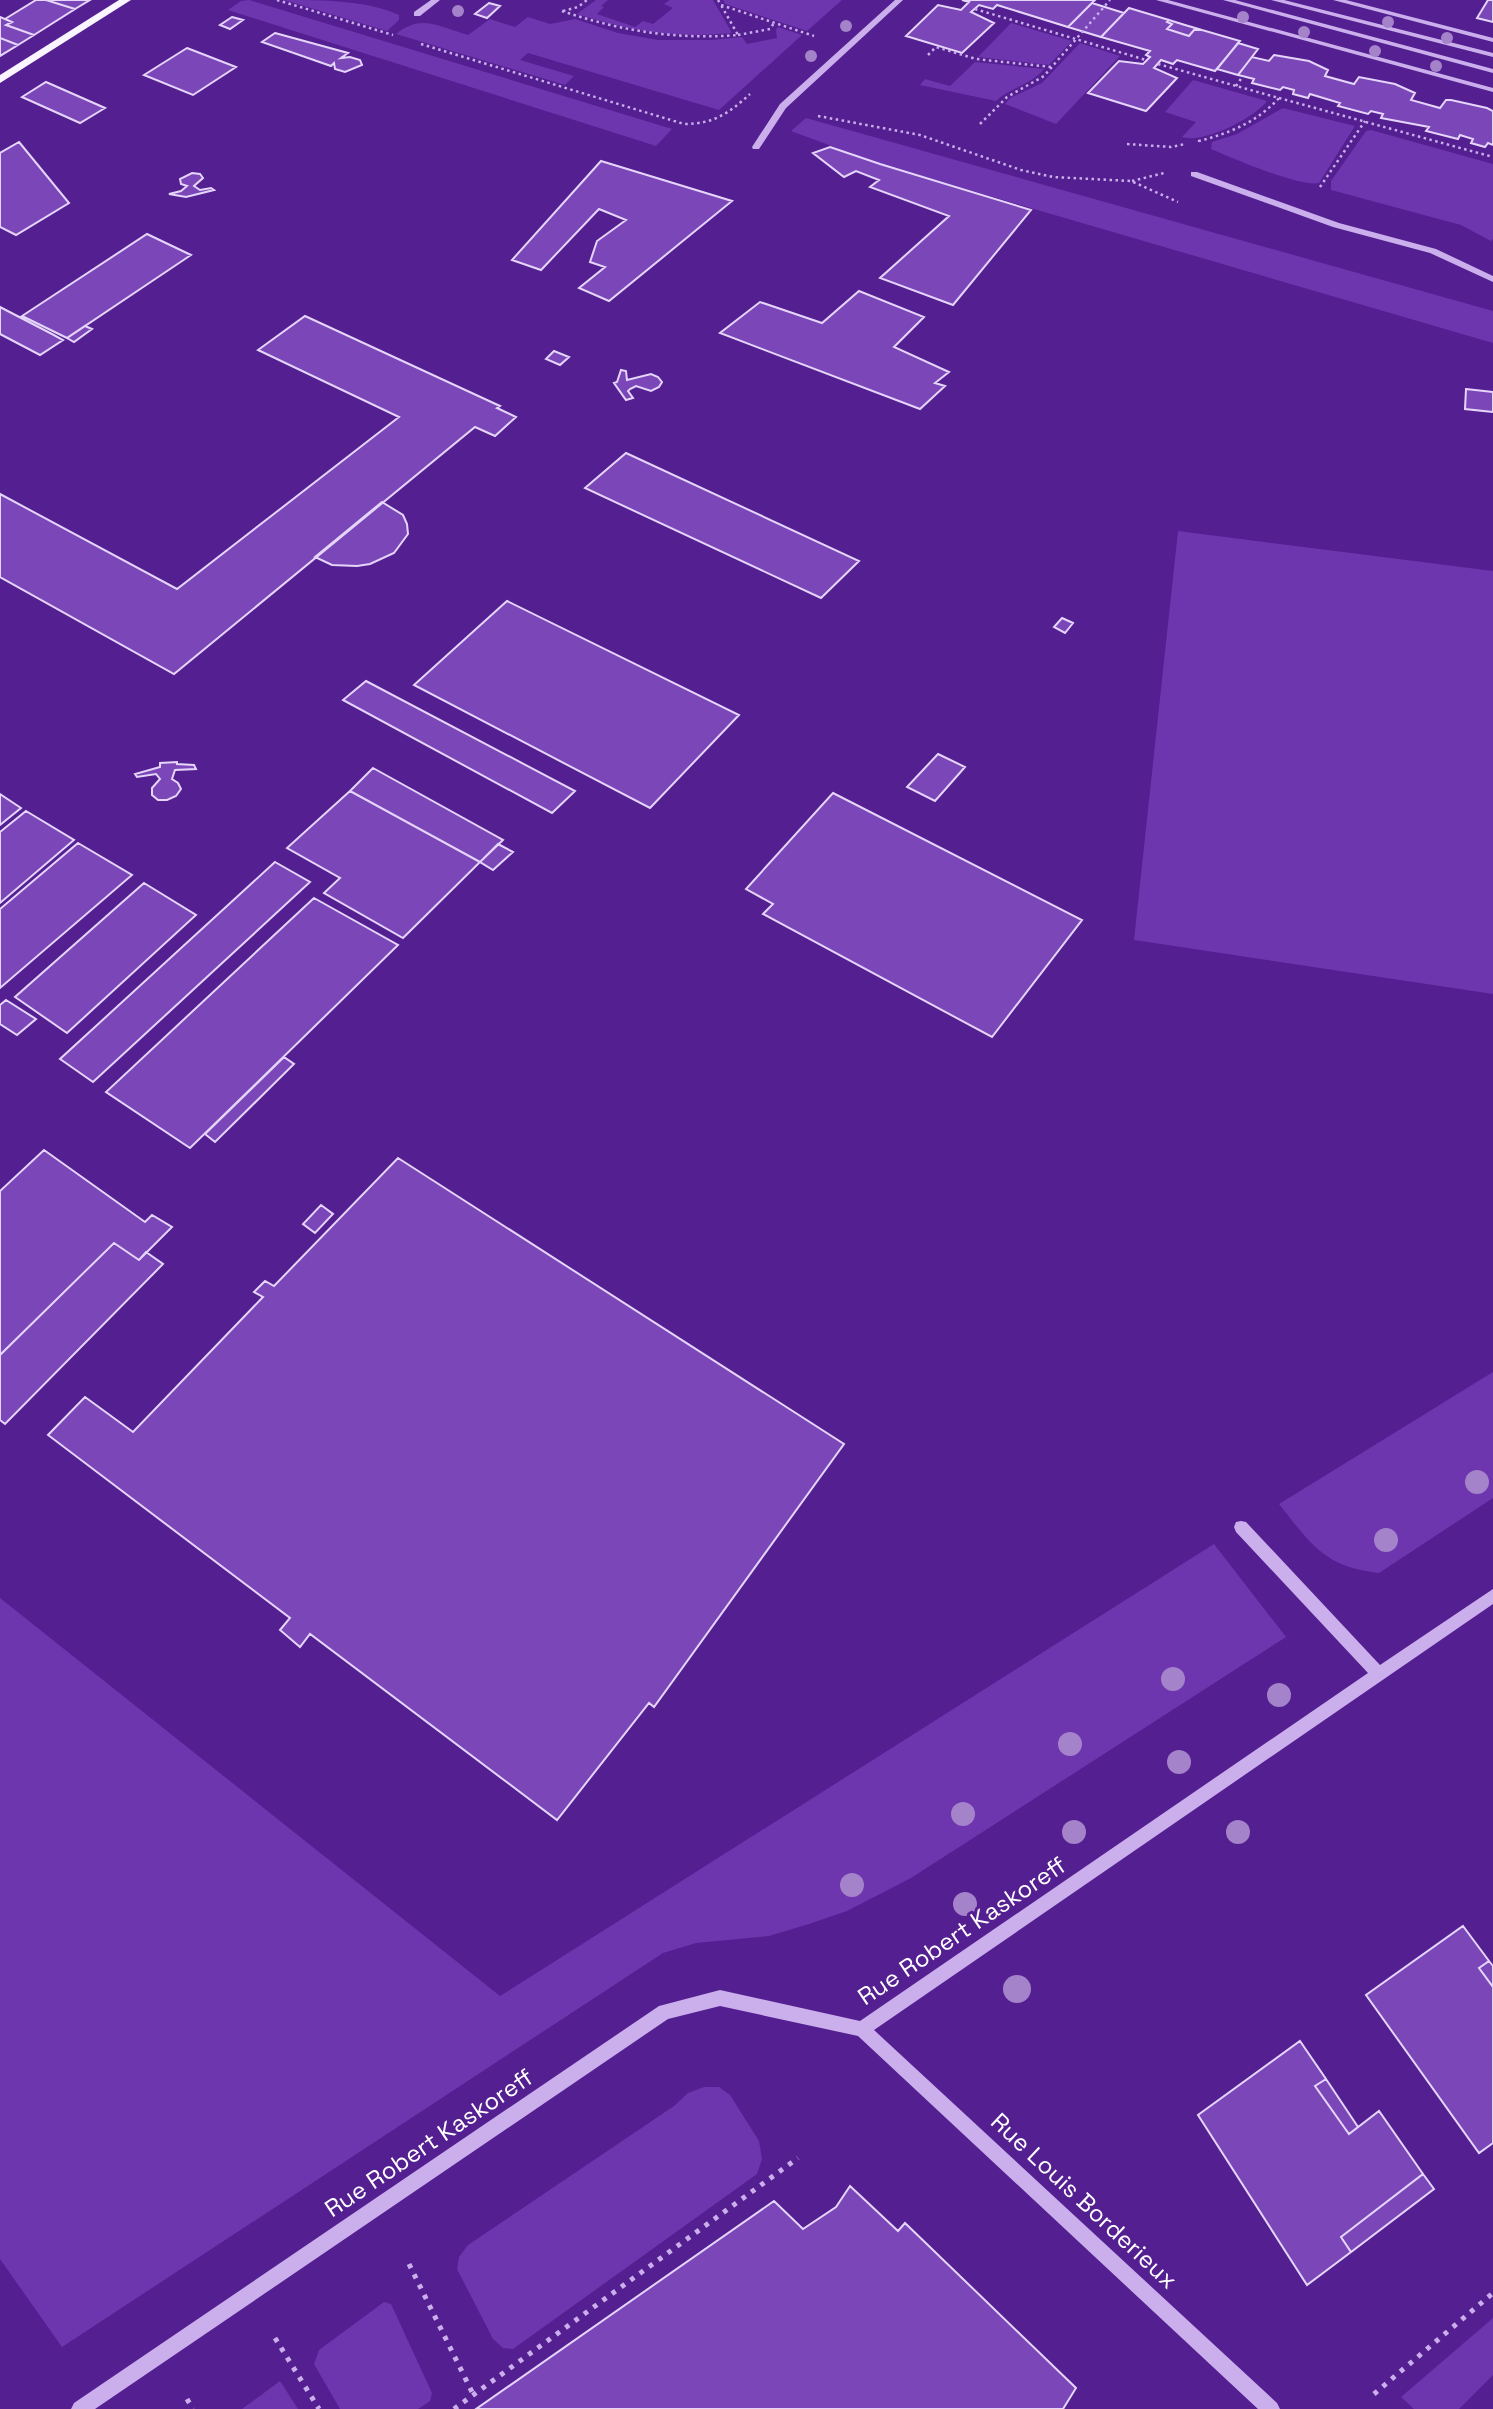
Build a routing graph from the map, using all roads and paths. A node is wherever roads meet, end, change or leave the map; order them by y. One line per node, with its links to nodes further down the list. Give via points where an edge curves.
1 (126, 0): 29 (main road)
2 (276, 0): 18 (path)
3 (436, 0): 14 (street)
4 (587, 0): 16 (path, via 562,11 640,35 681,39)
5 (718, 0): 12 (path)
6 (899, 0): 39 (street, via 783,106)
7 (1110, 0): 19 (path)
8 (1160, 0): 31 (street)
9 (1227, 0): 27 (street)
10 (1275, 0): 23 (street)
11 (1337, 0): 20 (street)
12 (720, 5): 15 (path); 16 (path)
13 (975, 9): 19 (path)
14 (417, 14)
15 (774, 23): 16 (path, via 770,29); 17 (path)
16 (738, 35)
17 (816, 37)
18 (404, 39)
19 (1077, 39): 24 (path); 26 (path)
20 (1493, 40)
21 (417, 43): 32 (path, via 684,124 706,125 725,116)
22 (928, 55): 26 (path, via 936,47 987,61)
23 (1493, 55)
24 (1146, 60)
25 (1158, 64): 30 (path)
26 (1052, 68): 36 (path, via 1038,81 1007,96)
27 (1493, 71)
28 (1243, 76): 30 (path)
29 (0, 79)
30 (1236, 86): 33 (path)
31 (1493, 90)
32 (750, 94)
33 (1279, 97): 35 (path); 37 (path, via 1255,120)
34 (807, 113): 44 (path, via 920,135 1032,172)
35 (1365, 121): 41 (path); 46 (path)
36 (980, 124)
37 (1199, 141): 38 (path, via 1171,147); 40 (path)
38 (1128, 144)
39 (756, 147)
40 (1208, 151)
41 (1493, 157)
42 (1170, 171): 44 (path)
43 (1194, 174): 46 (street)
44 (1131, 181): 45 (path)
45 (1187, 205)
46 (1302, 214): 47 (street, via 1433,251)
47 (1493, 279)
48 (1241, 1527): 50 (street)
49 (1493, 1596): 50 (street, Rue Robert Kaskoreff)
50 (1379, 1675): 51 (street, Rue Robert Kaskoreff)
51 (862, 2029): 59 (street, Rue Robert Kaskoreff, via 720,1998 666,2012); 63 (street, Rue Louis Borderieux)
52 (798, 2158): 56 (path)
53 (409, 2264): 56 (path)
54 (1493, 2293): 57 (path)
55 (275, 2338): 61 (path)
56 (473, 2394): 62 (path)
57 (1374, 2394)
58 (187, 2399): 60 (path)
59 (80, 2409)
60 (193, 2409)
61 (319, 2409)
62 (454, 2409)
63 (1271, 2409)

